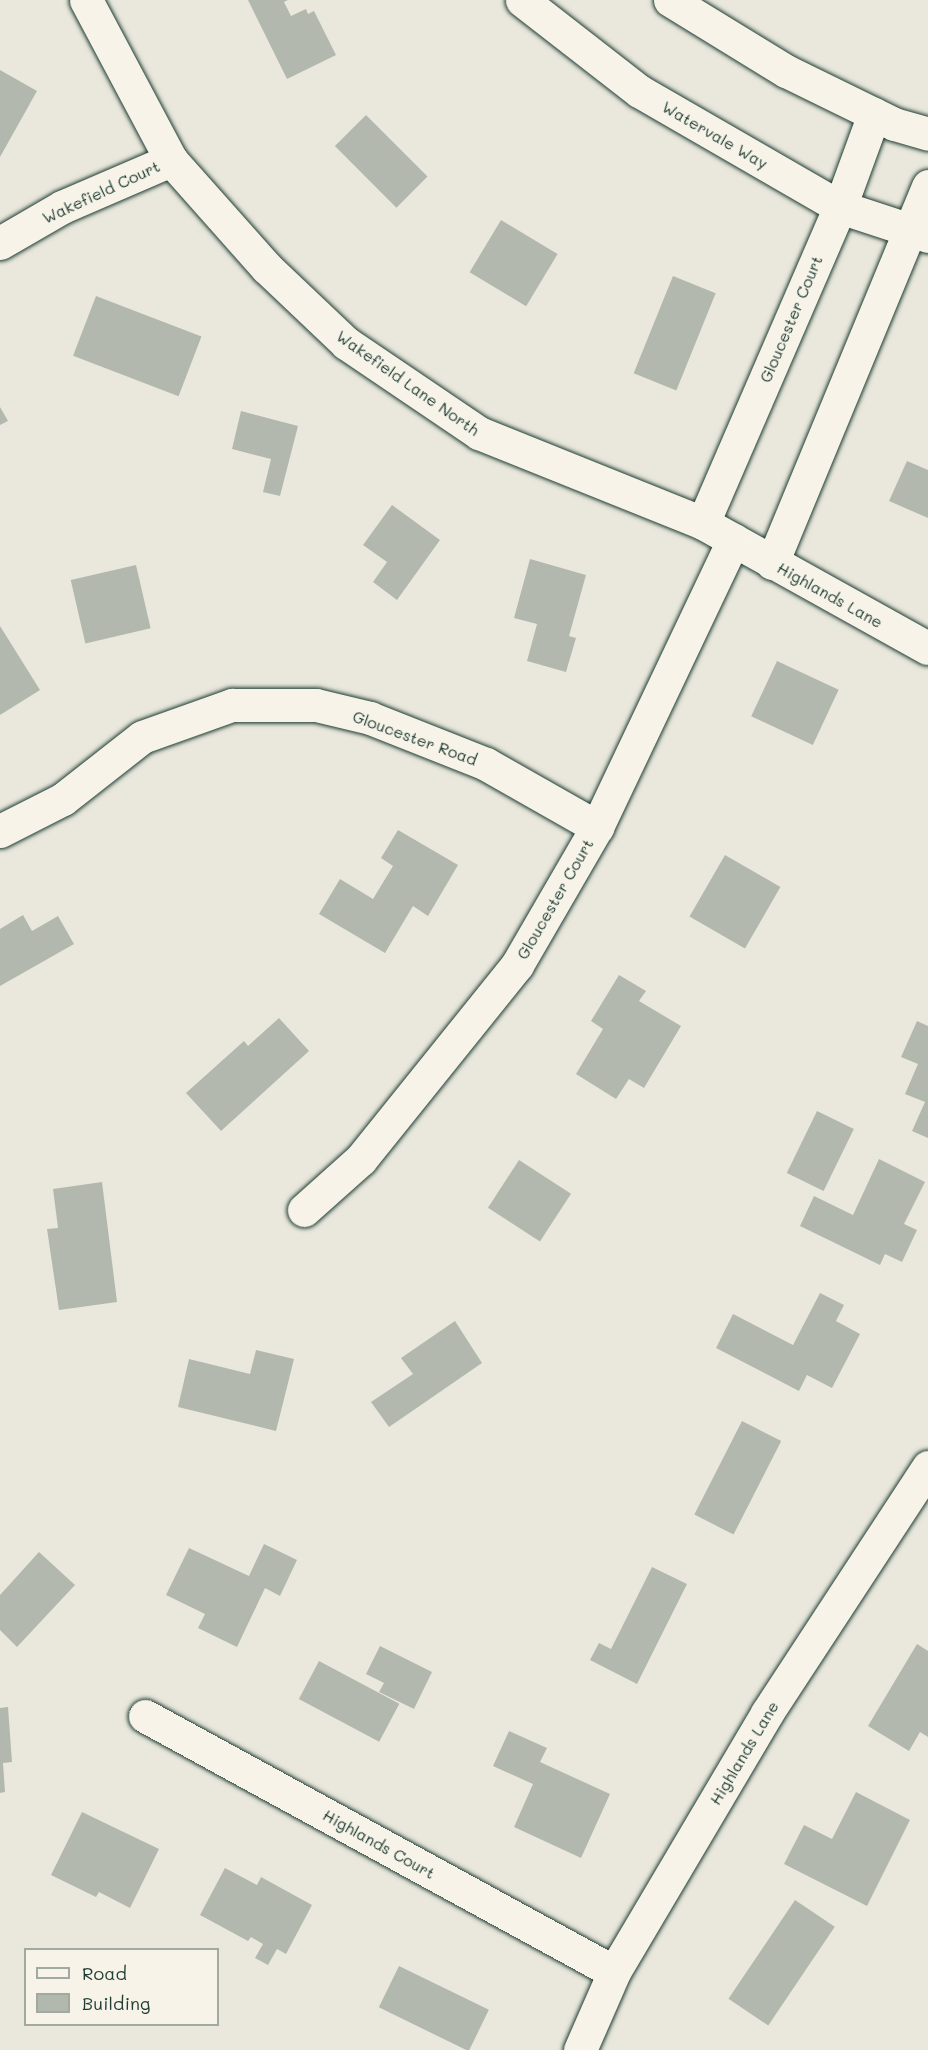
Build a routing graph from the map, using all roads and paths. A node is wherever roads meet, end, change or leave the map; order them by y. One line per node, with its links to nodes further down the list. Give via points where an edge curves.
1 (86, 0): 6 (street, Wakefield Lane North)
2 (522, 0): 8 (street, Watervale Way, via 639,91)
3 (670, 0): 4 (street, via 786,70)
4 (874, 114): 5 (street); 8 (street, Gloucester Court)
5 (928, 134)
6 (171, 160): 10 (street, Wakefield Court, via 62,207); 11 (street, Wakefield Lane North, via 267,268 346,343 479,433)
7 (928, 186): 9 (street)
8 (840, 207): 9 (street, Watervale Way); 11 (street, Gloucester Court)
9 (920, 234): 13 (street)
10 (0, 243)
11 (703, 523): 12 (street, Wakefield Lane North)
12 (733, 540): 13 (street, Highlands Lane); 15 (street, Gloucester Court)
13 (772, 563): 14 (street, Highlands Lane)
14 (928, 648)
15 (597, 827): 16 (street, Gloucester Road, via 486,764 370,718 316,705 232,705 142,737 63,798); 17 (street, Gloucester Court, via 517,965 361,1159)
16 (0, 831)
17 (304, 1210)
18 (924, 1488): 20 (street, Highlands Lane, via 767,1713)
19 (145, 1716): 20 (street, Highlands Court)
20 (614, 1972): 21 (street, Highlands Lane)
21 (580, 2050)

